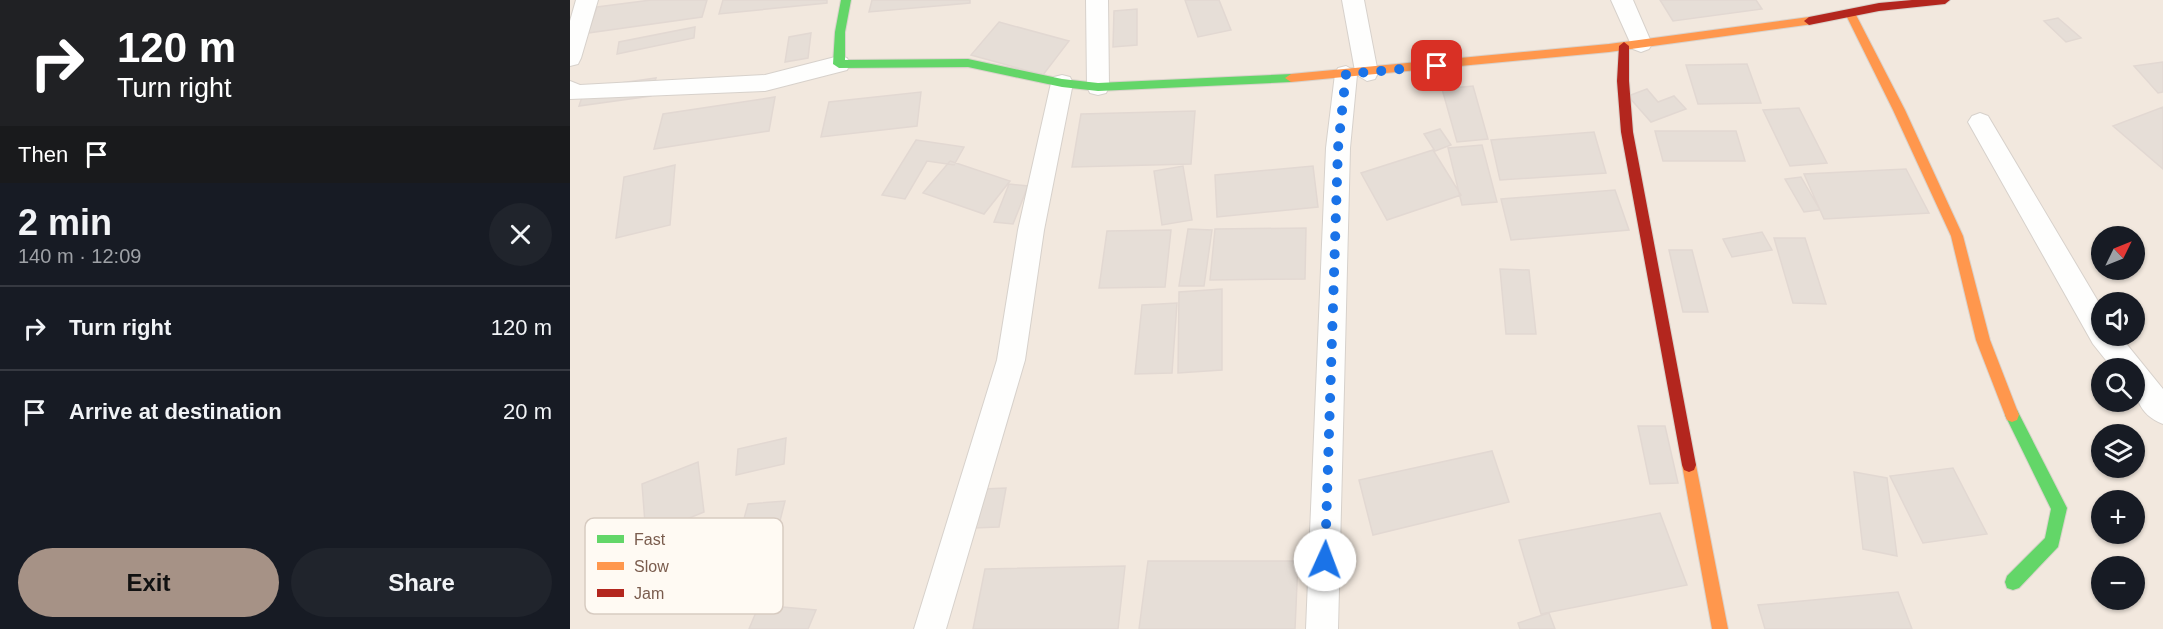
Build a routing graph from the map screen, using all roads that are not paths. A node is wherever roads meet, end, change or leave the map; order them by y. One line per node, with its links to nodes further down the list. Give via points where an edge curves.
1 (587, 0): 10 (street)
2 (846, 0): 11 (street)
3 (1097, 0): 14 (street)
4 (1353, 0): 12 (street)
5 (1622, 0): 9 (street)
6 (1945, 0): 7 (street)
7 (1878, 3): 8 (street)
8 (1850, 13): 9 (street); 22 (street, via 1957,236 1983,340 2015,422 2058,508 2052,542)
9 (1633, 45): 12 (street); 25 (street, via 1623,81 1628,132)
10 (570, 58)
11 (839, 64): 13 (street, via 968,63); 15 (street, via 765,83 576,93)
12 (1356, 74): 14 (street, via 1190,86); 24 (street, via 1338,148)
13 (1062, 83): 14 (street); 23 (street, via 1031,230 1011,360)
14 (1098, 87)
15 (570, 89)
16 (1980, 122): 17 (street)
17 (2091, 316)
18 (2111, 346): 19 (street)
19 (2121, 358)
20 (2145, 389): 21 (street)
21 (2163, 411)
22 (2013, 582)
23 (930, 629)
24 (1323, 629)
25 (1720, 629)

